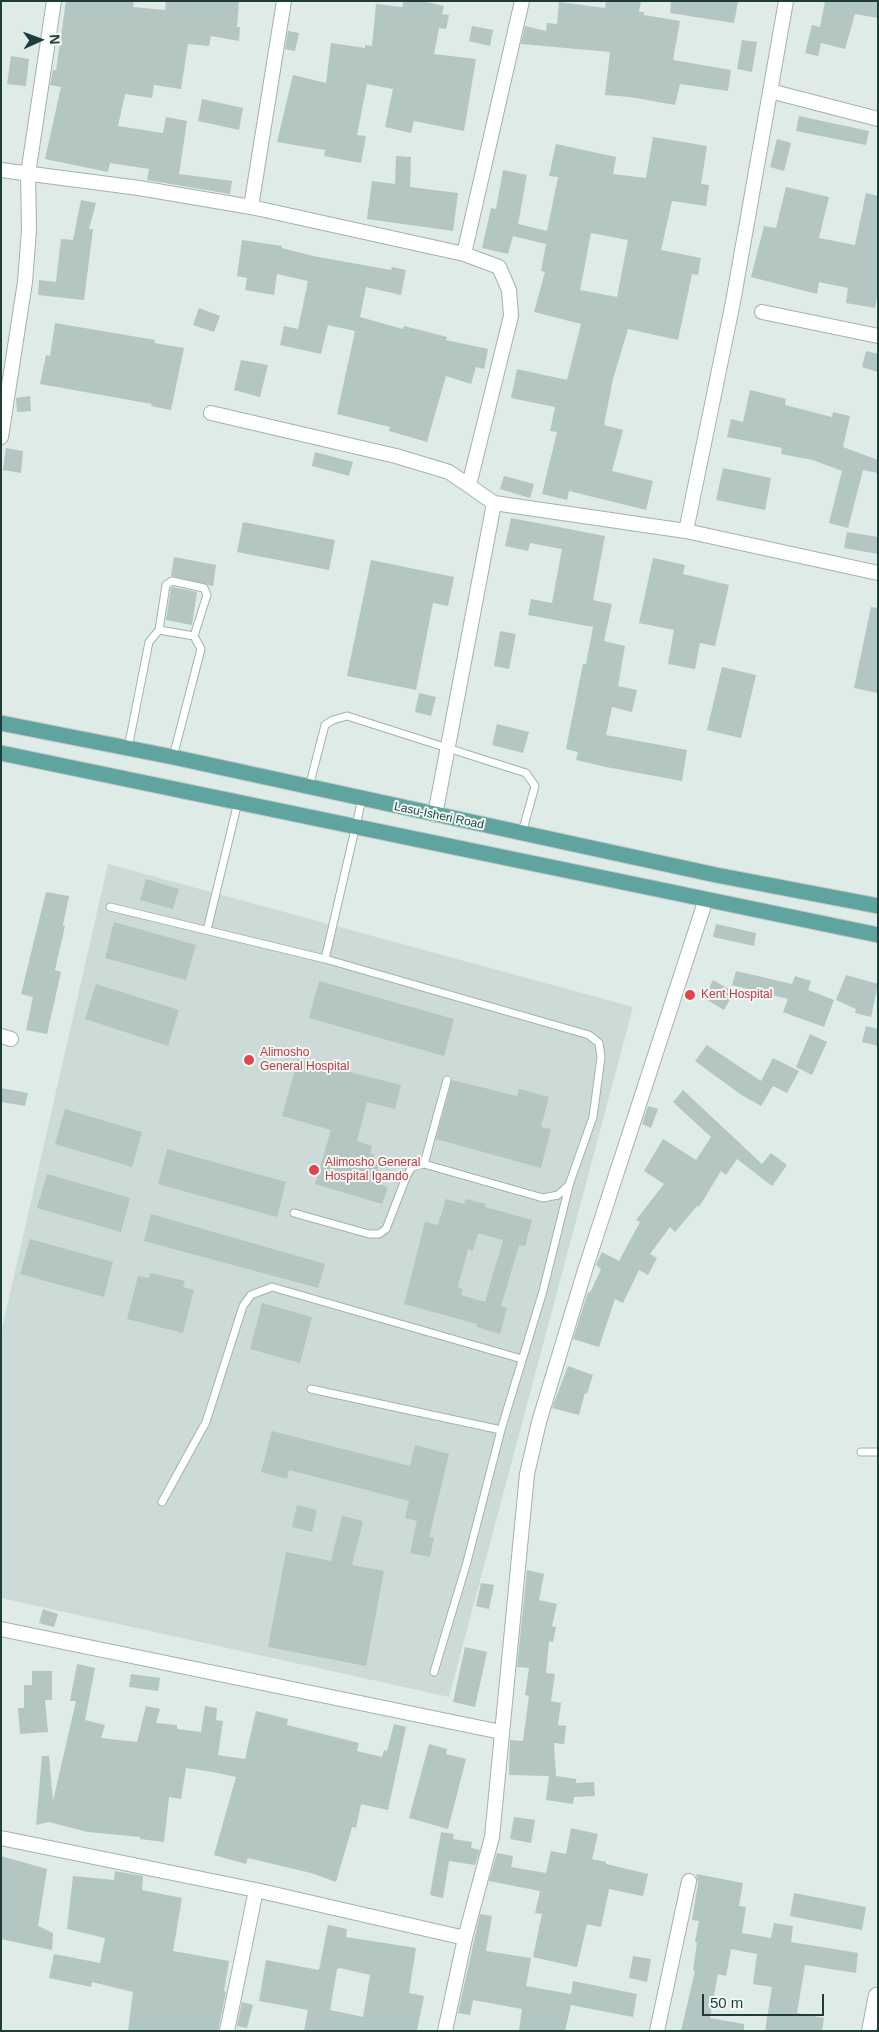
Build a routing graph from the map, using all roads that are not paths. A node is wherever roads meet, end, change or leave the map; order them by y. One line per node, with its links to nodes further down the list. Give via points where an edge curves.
1 (54, 1): 8 (street)
2 (284, 1): 9 (street)
3 (522, 1): 10 (street)
4 (786, 1): 5 (street)
5 (770, 91): 6 (street); 18 (street, via 733,302)
6 (878, 119)
7 (1, 170): 8 (street)
8 (28, 174): 9 (street); 13 (street, via 29,239)
9 (251, 207): 10 (street)
10 (464, 254): 16 (street, via 499,267 509,290 511,316)
11 (762, 312): 12 (street)
12 (878, 336)
13 (4, 404): 15 (street)
14 (211, 413): 16 (street, via 396,456 450,472)
15 (1, 437)
16 (469, 485): 17 (street)
17 (494, 503): 18 (street); 24 (street)
18 (686, 531): 19 (street)
19 (878, 573)
20 (159, 630): 21 (lane); 21 (lane, via 166,585 172,581 204,588 207,595); 23 (lane, via 149,642)
21 (194, 636): 26 (lane, via 201,649)
22 (1, 723): 23 (main road, Lasu-Isheri Road)
23 (128, 749): 26 (main road, Lasu-Isheri Road)
24 (448, 749): 27 (lane, via 348,716 333,720 325,725); 30 (street); 32 (lane, via 526,773 535,786)
25 (1, 753): 29 (main road)
26 (173, 757): 27 (main road, Lasu-Isheri Road)
27 (309, 788): 28 (main road, Lasu-Isheri Road)
28 (362, 799): 30 (main road, Lasu-Isheri Road); 31 (lane)
29 (238, 802): 31 (main road); 36 (lane)
30 (435, 815): 32 (main road, Lasu-Isheri Road)
31 (356, 826): 33 (main road); 38 (lane)
32 (522, 833): 34 (main road, Lasu-Isheri Road)
33 (706, 899): 37 (main road); 51 (street, via 539,1422 527,1474)
34 (878, 906)
35 (110, 907): 36 (lane)
36 (207, 930): 38 (lane)
37 (878, 935)
38 (326, 958): 41 (lane, via 589,1035 599,1043 601,1057 593,1117)
39 (447, 1080): 40 (lane)
40 (424, 1164): 41 (lane, via 543,1198 558,1194); 42 (lane, via 412,1167 386,1229 379,1234 368,1234)
41 (569, 1185): 43 (lane, via 543,1291)
42 (294, 1213)
43 (522, 1359): 45 (lane); 48 (lane, via 272,1287 251,1295 243,1306 206,1422)
44 (311, 1389): 45 (lane)
45 (501, 1430): 50 (lane)
46 (861, 1452): 47 (lane)
47 (878, 1452)
48 (162, 1502)
49 (1, 1629): 51 (street)
50 (434, 1672)
51 (500, 1732): 55 (street, via 492,1837)
52 (1, 1838): 54 (street)
53 (689, 1881): 59 (street)
54 (256, 1890): 55 (street); 57 (street)
55 (465, 1938): 58 (street)
56 (876, 1995): 60 (street)
57 (227, 2031)
58 (445, 2031)
59 (657, 2031)
60 (869, 2031)

